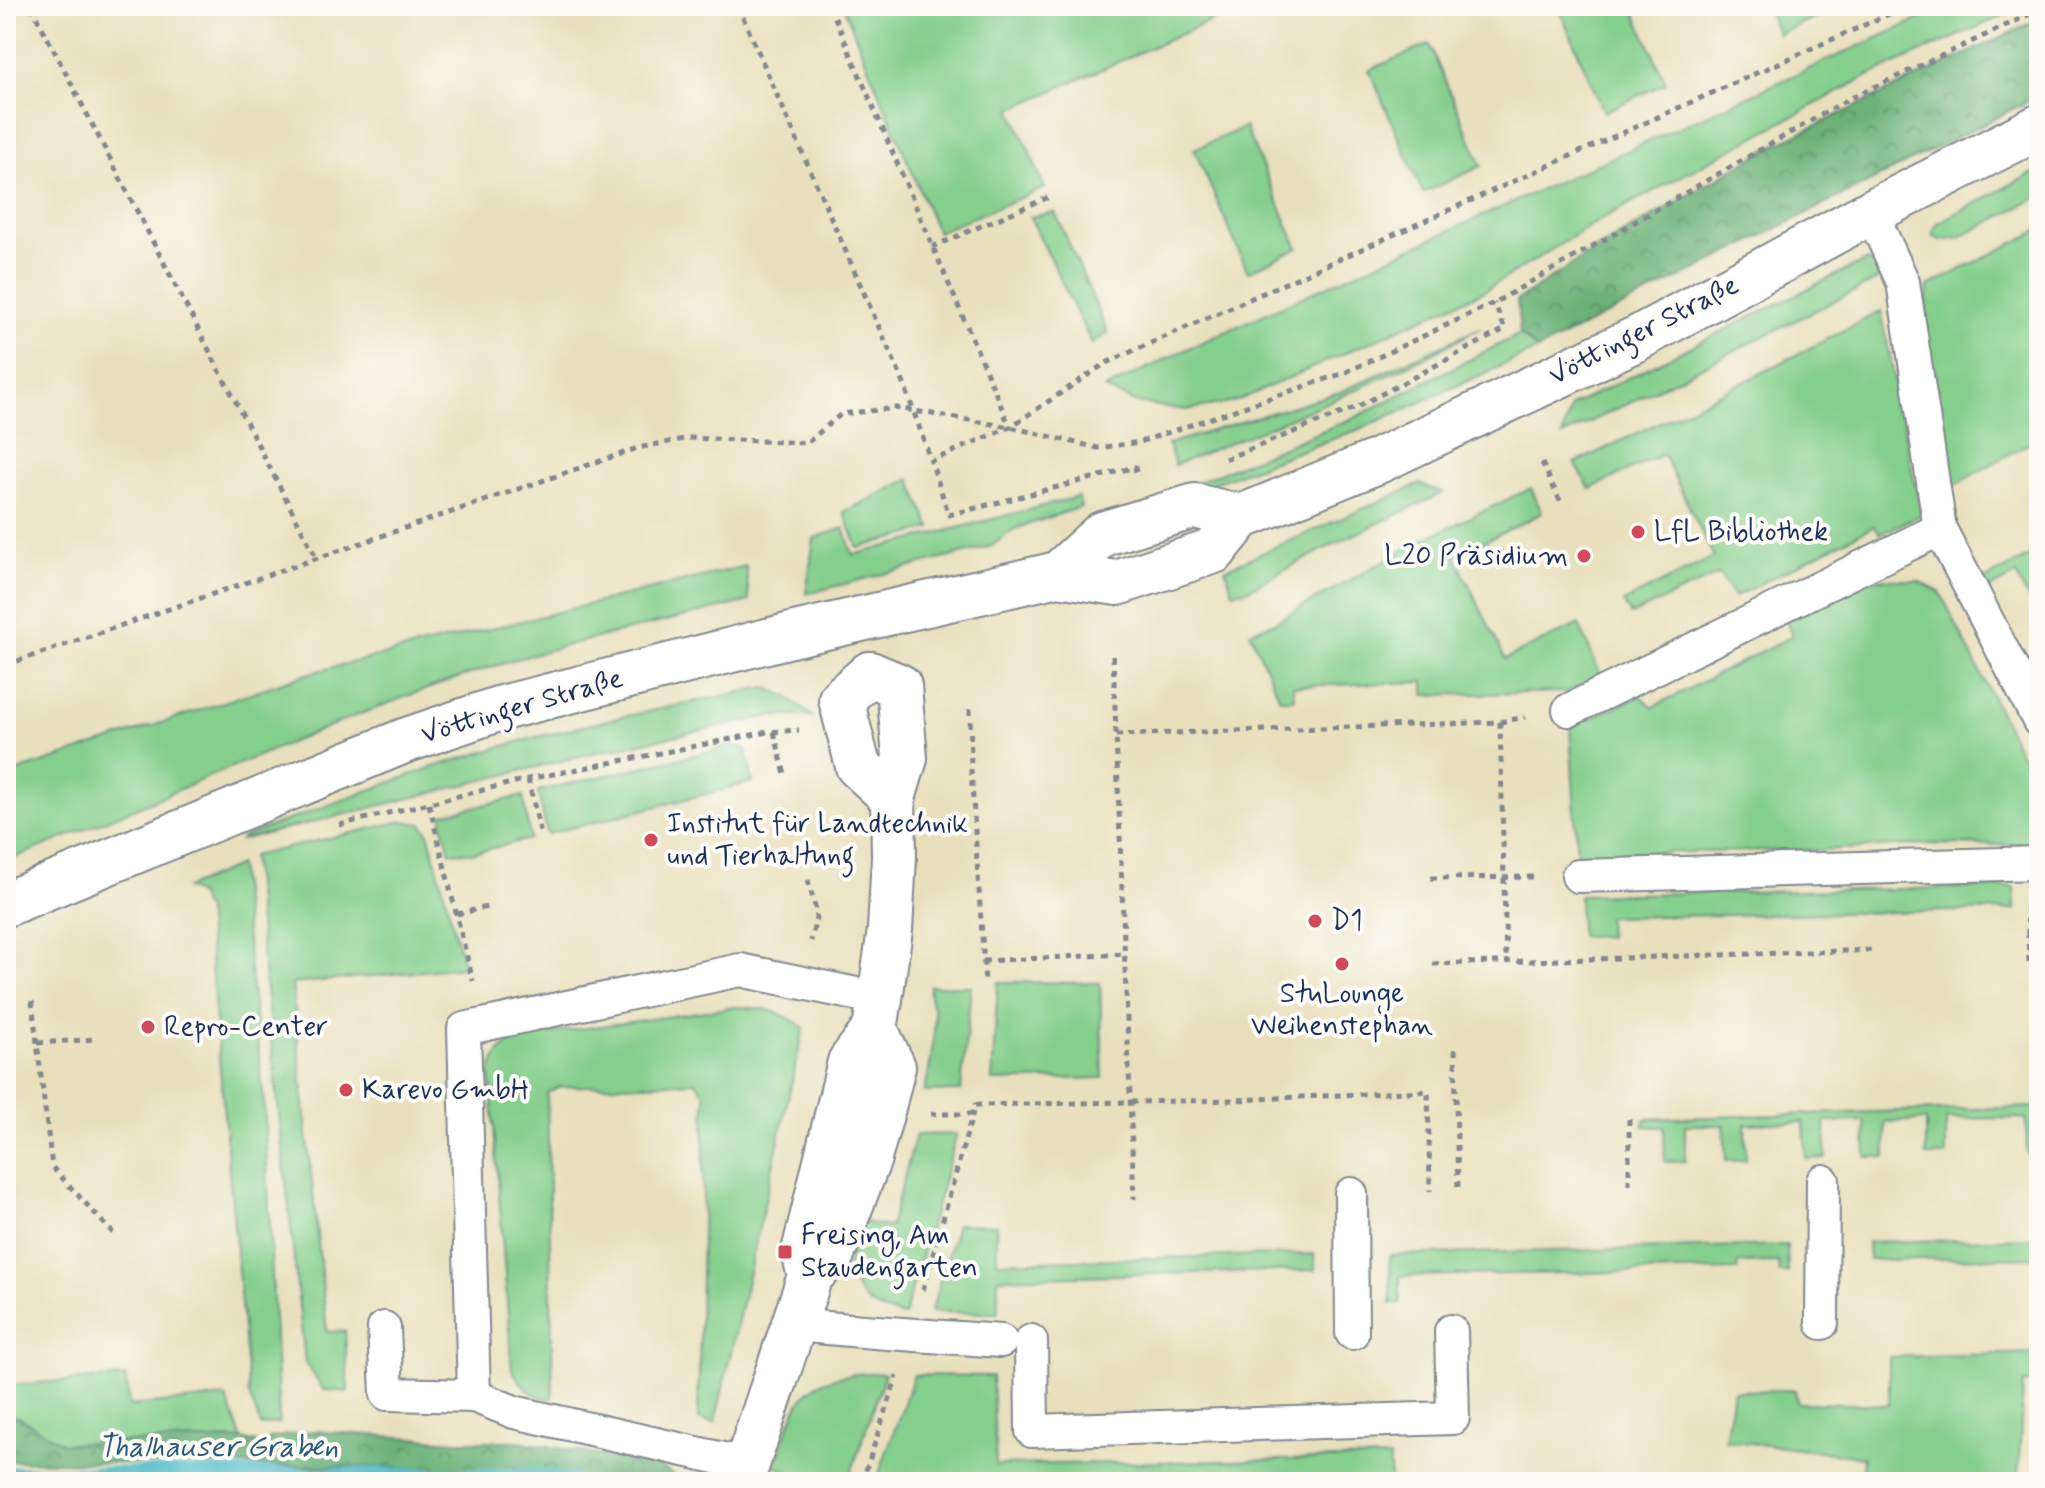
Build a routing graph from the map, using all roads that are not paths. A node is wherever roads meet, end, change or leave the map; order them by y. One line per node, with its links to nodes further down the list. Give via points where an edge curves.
1 (2039, 127): 2 (main road, Vöttinger Straße)
2 (1871, 212): 3 (lane, via 1903,282); 4 (main road, Vöttinger Straße, via 1636,339 1364,467 1241,517 1214,551 1117,583 1058,574)
3 (1940, 529): 5 (lane); 6 (lane)
4 (859, 620): 9 (main road, Vöttinger Straße, via 498,709 404,741); 10 (main road, via 870,674 841,699 858,766 893,798 890,930)
5 (1569, 710)
6 (2039, 721)
7 (2039, 863): 8 (lane)
8 (1578, 876)
9 (6, 904)
10 (878, 1014): 14 (main road, via 893,1067 882,1111 832,1254 810,1276); 18 (lane, via 740,970 464,1029)
11 (1823, 1181): 13 (lane)
12 (1351, 1194): 17 (lane)
13 (1822, 1323)
14 (795, 1325): 16 (lane, via 1016,1341 1032,1431 1453,1418); 19 (main road)
15 (384, 1328): 18 (lane, via 387,1394)
16 (1451, 1331)
17 (1352, 1333)
18 (474, 1396): 19 (lane, via 514,1412)
19 (744, 1472)

